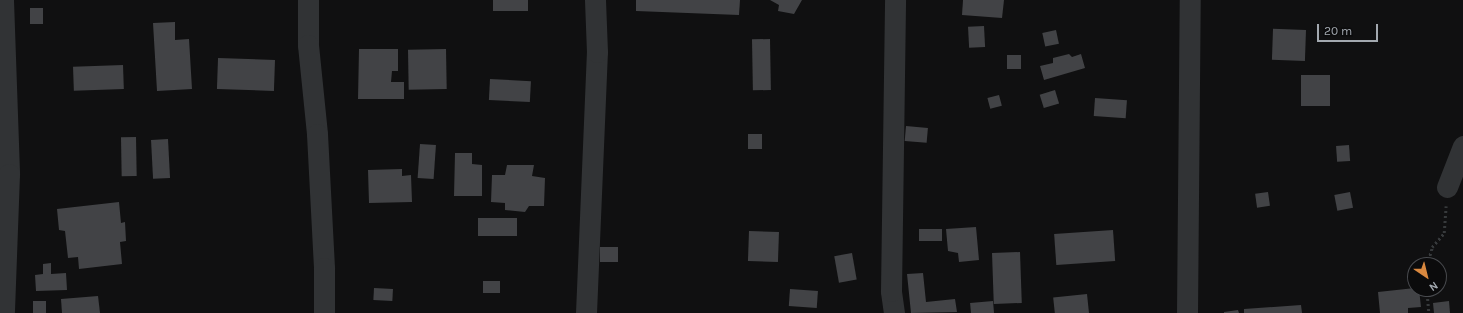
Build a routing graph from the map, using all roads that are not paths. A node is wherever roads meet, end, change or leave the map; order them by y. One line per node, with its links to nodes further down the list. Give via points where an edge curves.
1 (3, 0): 6 (street)
2 (308, 0): 10 (street, via 308,45 317,134 324,268)
3 (595, 0): 11 (street, via 597,52)
4 (895, 0): 12 (street, via 891,291)
5 (1190, 0): 13 (street)
6 (3, 105): 9 (street, via 9,174)
7 (1463, 146): 8 (street)
8 (1447, 188)
9 (4, 313)
10 (324, 313)
11 (586, 313)
12 (894, 313)
13 (1187, 313)

